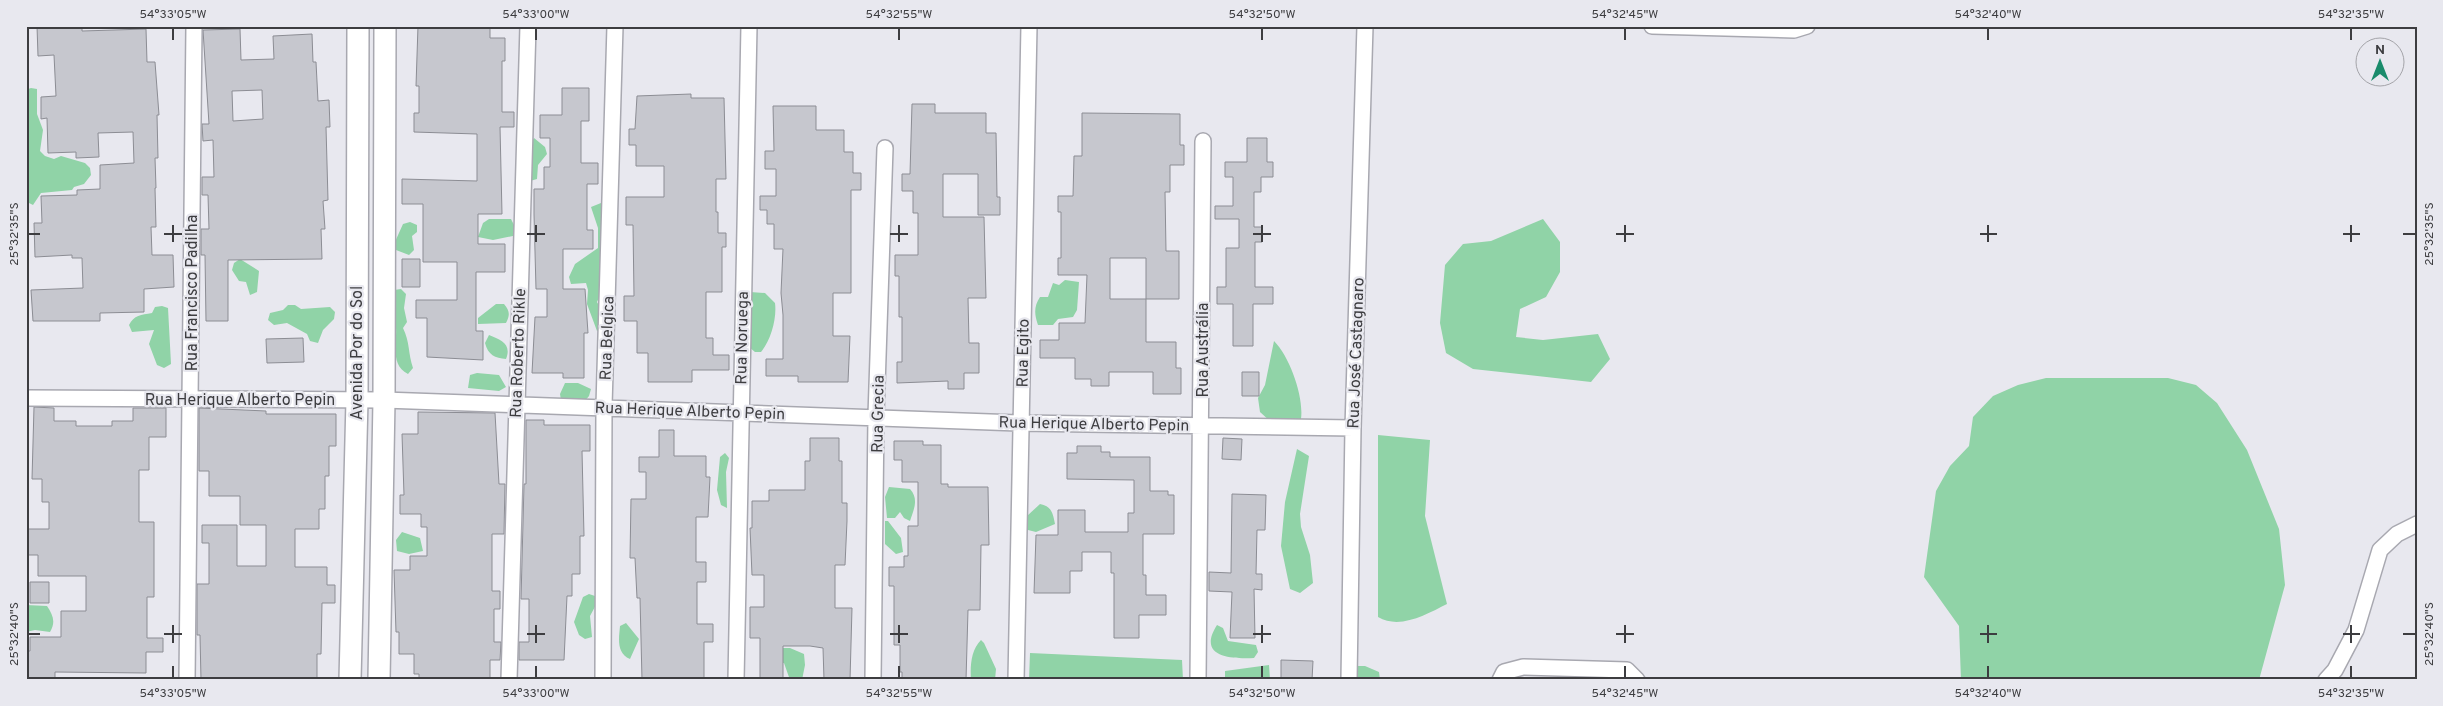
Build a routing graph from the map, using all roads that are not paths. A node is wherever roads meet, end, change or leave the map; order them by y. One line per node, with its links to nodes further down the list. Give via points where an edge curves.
1 (194, 26): 14 (street, Rua Francisco Padilha)
2 (358, 26): 15 (street, Avenida Por do Sol)
3 (384, 26): 16 (street, Avenida Por do Sol)
4 (528, 26): 17 (street, Rua Roberto Rikle)
5 (615, 26): 18 (street, Rua Belgica)
6 (749, 26): 19 (street, Rua Noruega)
7 (1029, 26): 21 (street, Rua Egito)
8 (1365, 26): 23 (street, Rua José Castagnaro)
9 (1652, 26): 10 (street, via 1794,30)
10 (1806, 26)
11 (1203, 141): 22 (street, Rua Austrália)
12 (885, 148): 20 (street, Rua Grecia)
13 (26, 398): 14 (street, Rua Herique Alberto Pepin)
14 (191, 398): 15 (street, Rua Herique Alberto Pepin); 26 (street, Rua Francisco Padilha)
15 (357, 400): 16 (street, Rua Herique Alberto Pepin); 27 (street, Avenida Por do Sol)
16 (384, 400): 17 (street, Rua Herique Alberto Pepin); 28 (street, Avenida Por do Sol)
17 (515, 404): 18 (street, Rua Herique Alberto Pepin); 29 (street, Rua Roberto Rikle)
18 (604, 406): 19 (street, Rua Herique Alberto Pepin); 30 (street, Rua Belgica)
19 (740, 412): 20 (street, Rua Herique Alberto Pepin); 31 (street, Rua Noruega)
20 (876, 416): 21 (street, Rua Herique Alberto Pepin); 32 (street, Rua Grecia)
21 (1020, 423): 22 (street, Rua Herique Alberto Pepin); 33 (street, Rua Egito)
22 (1202, 425): 23 (street, Rua Herique Alberto Pepin); 34 (street, Rua Austrália)
23 (1353, 428): 35 (street, Rua José Castagnaro)
24 (2417, 524): 37 (street, via 2397,534 2380,550 2356,630 2335,670)
25 (1502, 676): 36 (street, via 1522,667 1627,670)
26 (187, 680)
27 (350, 680)
28 (379, 680)
29 (509, 680)
30 (603, 680)
31 (736, 680)
32 (874, 680)
33 (1016, 680)
34 (1198, 680)
35 (1349, 680)
36 (1637, 680)
37 (2326, 680)

